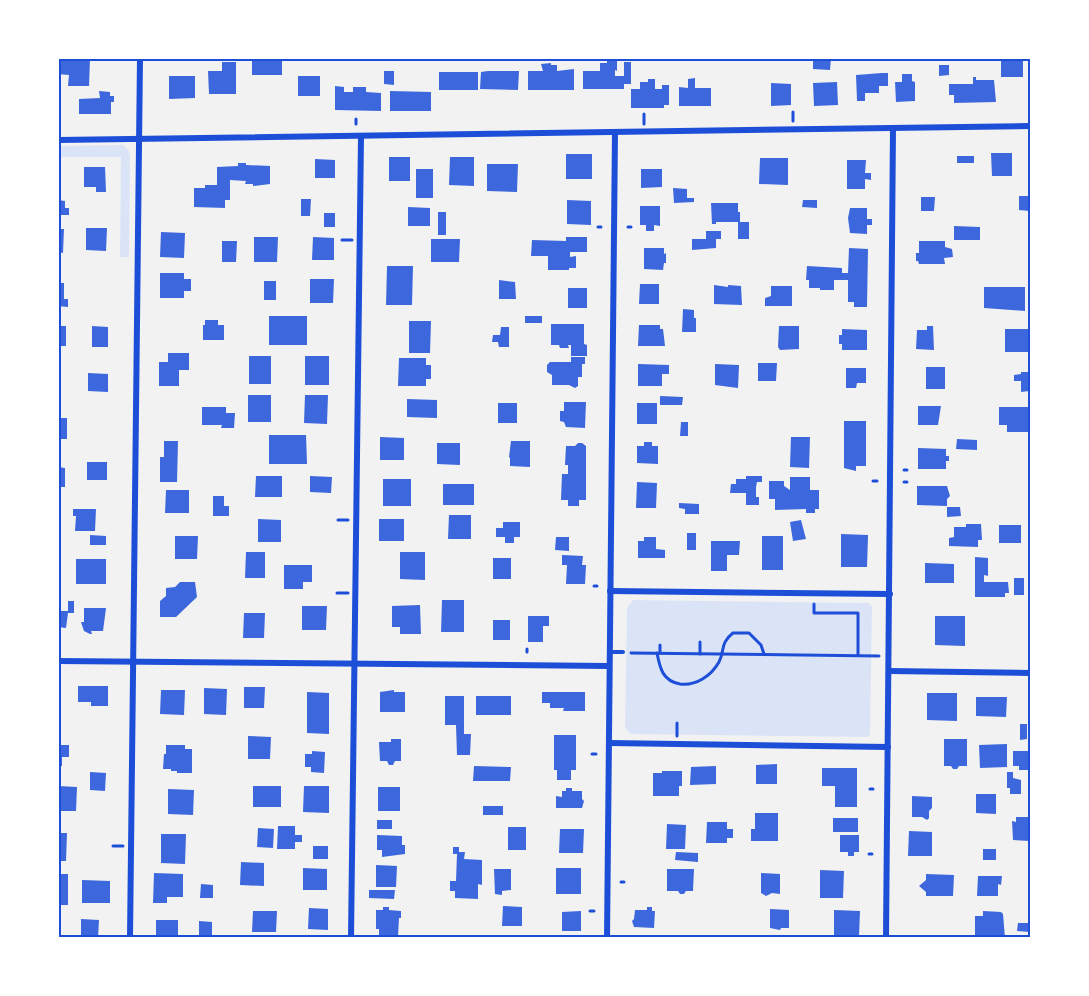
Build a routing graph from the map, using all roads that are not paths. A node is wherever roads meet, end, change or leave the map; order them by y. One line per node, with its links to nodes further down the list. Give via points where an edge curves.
1 (140, 58): 6 (street)
2 (1030, 126): 3 (street)
3 (893, 128): 4 (street); 9 (street)
4 (615, 132): 5 (street); 8 (street)
5 (361, 136): 6 (street); 14 (street)
6 (138, 139): 7 (street); 13 (street)
7 (58, 140)
8 (610, 591): 9 (street); 10 (street)
9 (890, 594): 16 (street)
10 (608, 652): 11 (lane); 15 (street)
11 (623, 652)
12 (58, 661): 13 (street)
13 (133, 662): 14 (street); 20 (street)
14 (354, 664): 15 (street); 21 (street)
15 (608, 666): 18 (street)
16 (889, 671): 17 (street); 19 (street)
17 (1030, 672)
18 (609, 743): 19 (street); 22 (street)
19 (888, 747): 23 (street)
20 (130, 938)
21 (351, 938)
22 (607, 938)
23 (886, 938)

